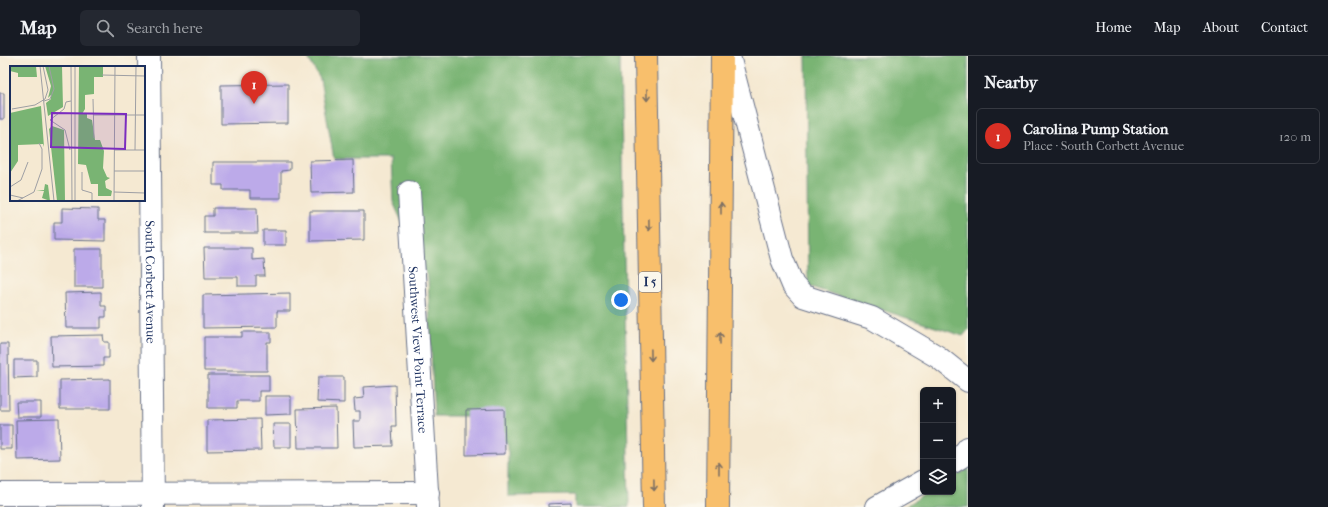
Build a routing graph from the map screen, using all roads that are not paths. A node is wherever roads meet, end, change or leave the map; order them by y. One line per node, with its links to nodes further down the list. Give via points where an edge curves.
1 (149, 56): 11 (street, South Corbett Avenue)
2 (646, 56): 13 (highway, I 5, one-way to 13)
3 (722, 56): 14 (highway, one-way to 3)
4 (729, 56): 6 (street, via 782,259 793,286 803,296 872,318 938,357)
5 (409, 192): 12 (street, Southwest View Point Terrace)
6 (968, 381)
7 (968, 448): 8 (street)
8 (956, 460)
9 (920, 483): 15 (street)
10 (0, 494): 11 (street)
11 (153, 500): 12 (street)
12 (428, 500)
13 (654, 507)
14 (718, 507)
15 (877, 507)

